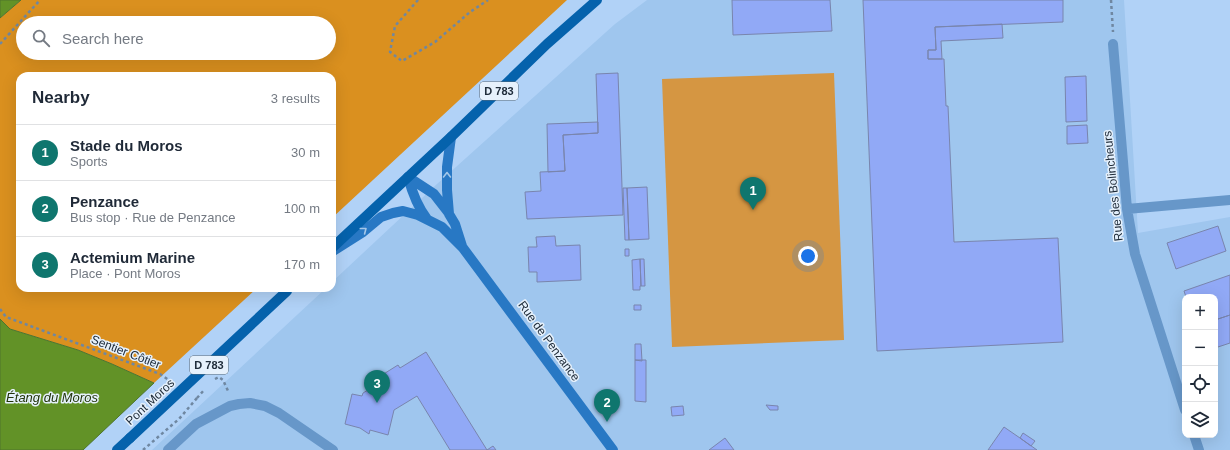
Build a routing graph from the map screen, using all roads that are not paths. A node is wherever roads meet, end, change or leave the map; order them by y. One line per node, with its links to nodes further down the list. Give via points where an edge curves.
1 (597, 0): 3 (main road, D 783, via 547,44)
2 (1113, 44): 6 (street, Rue des Bolincheurs)
3 (451, 137): 4 (main road, D 783); 7 (main road, Rue de Penzance, one-way to 3, via 447,167)
4 (408, 177): 7 (main road, via 434,194); 8 (main road, via 415,200); 9 (main road, D 783)
5 (1230, 200): 6 (street)
6 (1127, 209): 13 (street, Rue des Bolincheurs, via 1135,254)
7 (450, 214): 10 (main road, Rue de Penzance)
8 (428, 220): 10 (main road, Rue de Penzance, via 442,227); 11 (main road, Rue de Penzance, one-way to 8, via 381,218 393,213 403,211)
9 (336, 244)
10 (463, 248): 18 (main road, Rue de Penzance)
11 (336, 249)
12 (287, 292): 15 (main road, Pont Moros / D 783, bridge)
13 (1182, 402)
14 (1195, 438): 19 (street)
15 (118, 450)
16 (168, 450): 17 (street, via 196,424 233,405 250,403 270,408)
17 (334, 450)
18 (613, 450)
19 (1199, 450)

